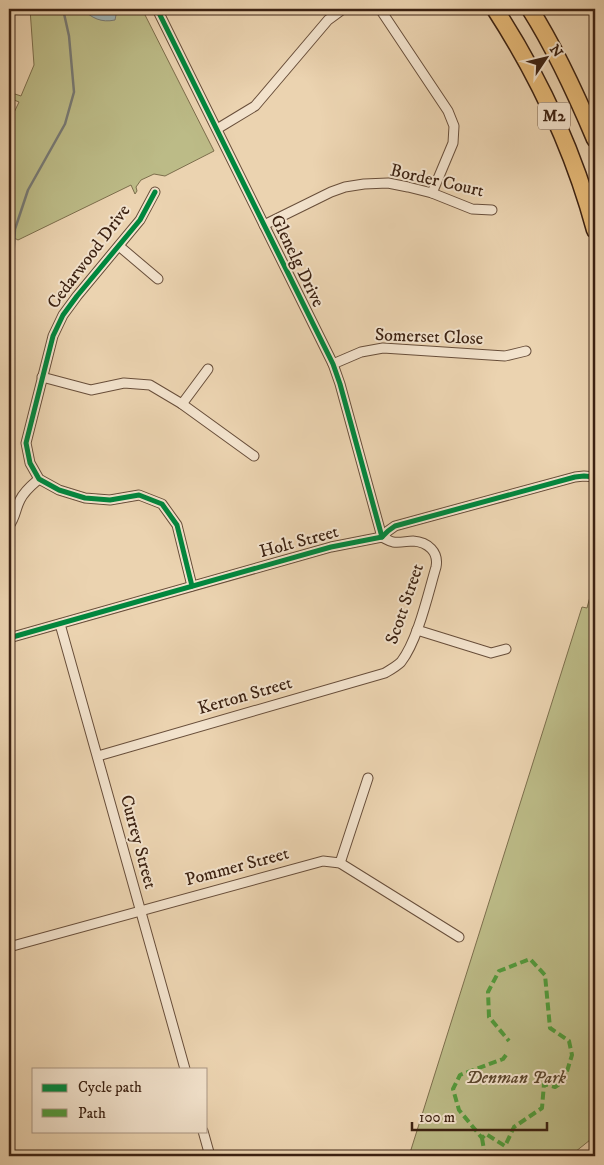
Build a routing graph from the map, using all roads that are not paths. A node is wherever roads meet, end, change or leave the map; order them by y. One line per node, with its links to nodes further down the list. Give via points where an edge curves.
1 (157, 9): 6 (street, Glenelg Drive)
2 (343, 9): 6 (street, via 328,20 255,106)
3 (380, 9): 9 (street, via 448,111 454,126 453,143)
4 (495, 9): 12 (highway, M2, via 523,54 556,121 583,189)
5 (530, 9): 7 (highway, M2, via 553,48)
6 (217, 130): 11 (street, Glenelg Drive)
7 (595, 139)
8 (155, 192): 13 (street, Cedarwood Drive, via 140,220)
9 (432, 193): 10 (street, Border Court, via 472,209); 11 (street, Border Court, via 388,183 345,187)
10 (492, 210)
11 (264, 225): 16 (street, Glenelg Drive)
12 (595, 230)
13 (119, 246): 14 (street); 18 (street, Cedarwood Drive, via 63,315 53,336)
14 (158, 279)
15 (526, 351): 16 (street, Somerset Close, via 505,356 383,348 361,352)
16 (333, 364): 24 (street, Glenelg Drive)
17 (208, 369): 19 (street)
18 (42, 377): 19 (street, via 91,390 124,384 150,385); 22 (street, Cedarwood Drive, via 26,443 30,463)
19 (182, 404): 20 (street)
20 (254, 456)
21 (595, 477): 24 (street, Holt Street, via 579,476 441,513 395,526)
22 (39, 479): 23 (street, via 26,489); 25 (street, via 59,490 86,498 110,500 140,495 162,504 177,525)
23 (9, 526)
24 (382, 537): 25 (street, Holt Street, via 330,547); 27 (street, Scott Street, via 393,542 422,542 434,553 436,565)
25 (192, 586): 26 (street, Holt Street)
26 (60, 624): 28 (street, Holt Street); 31 (street, Currey Street)
27 (417, 630): 29 (street, via 491,653); 30 (street, Scott Street)
28 (9, 638)
29 (506, 649)
30 (400, 664): 31 (street, Kerton Street, via 385,673)
31 (98, 756): 34 (street, Currey Street)
32 (368, 778): 33 (street)
33 (340, 863): 34 (street, Pommer Street, via 323,861); 35 (street)
34 (141, 911): 36 (street, Pommer Street); 37 (street, Currey Street)
35 (459, 937)
36 (9, 947)
37 (185, 1068)
38 (202, 1132): 39 (street)
39 (210, 1156)

